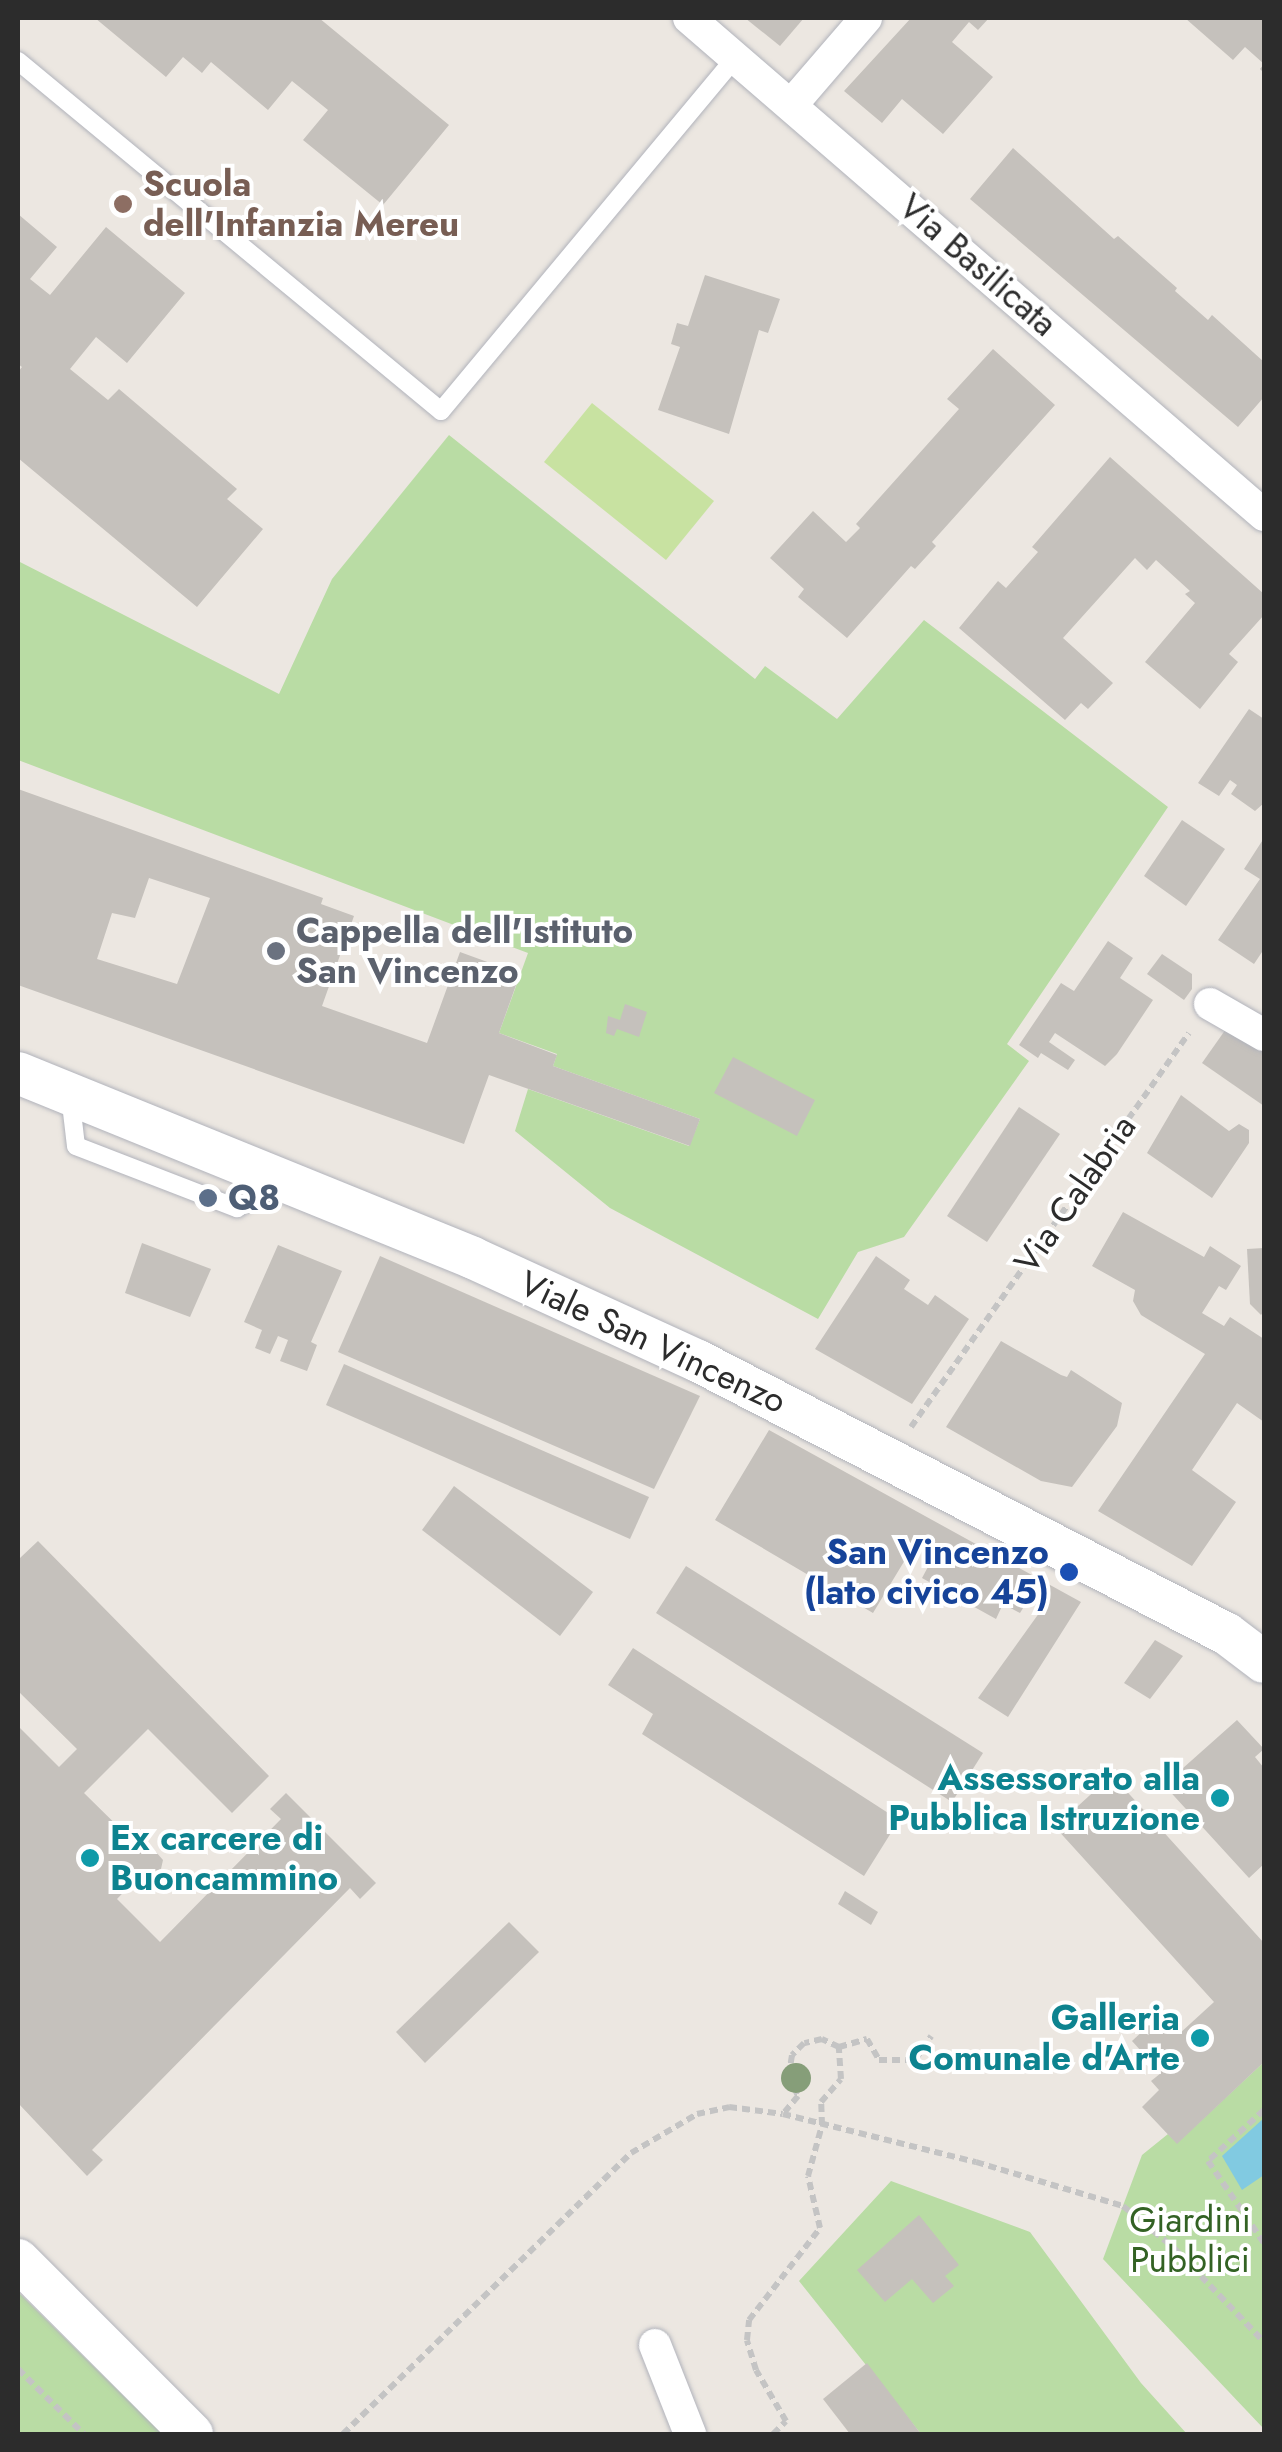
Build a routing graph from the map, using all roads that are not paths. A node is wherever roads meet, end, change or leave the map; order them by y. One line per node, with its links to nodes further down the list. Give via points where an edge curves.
1 (689, 18): 3 (street, Via Basilicata)
2 (866, 18): 5 (street)
3 (736, 57): 4 (lane, via 442,411); 5 (street, Via Basilicata)
4 (18, 62)
5 (793, 103): 6 (street, Via Basilicata)
6 (1264, 515)
7 (1210, 1004): 8 (street)
8 (1264, 1035)
9 (18, 1073): 10 (street, Viale San Vincenzo, via 474,1258 698,1361 1227,1634)
10 (1264, 1662)
11 (18, 2260): 13 (street)
12 (655, 2344): 14 (street)
13 (192, 2434)
14 (690, 2434)

